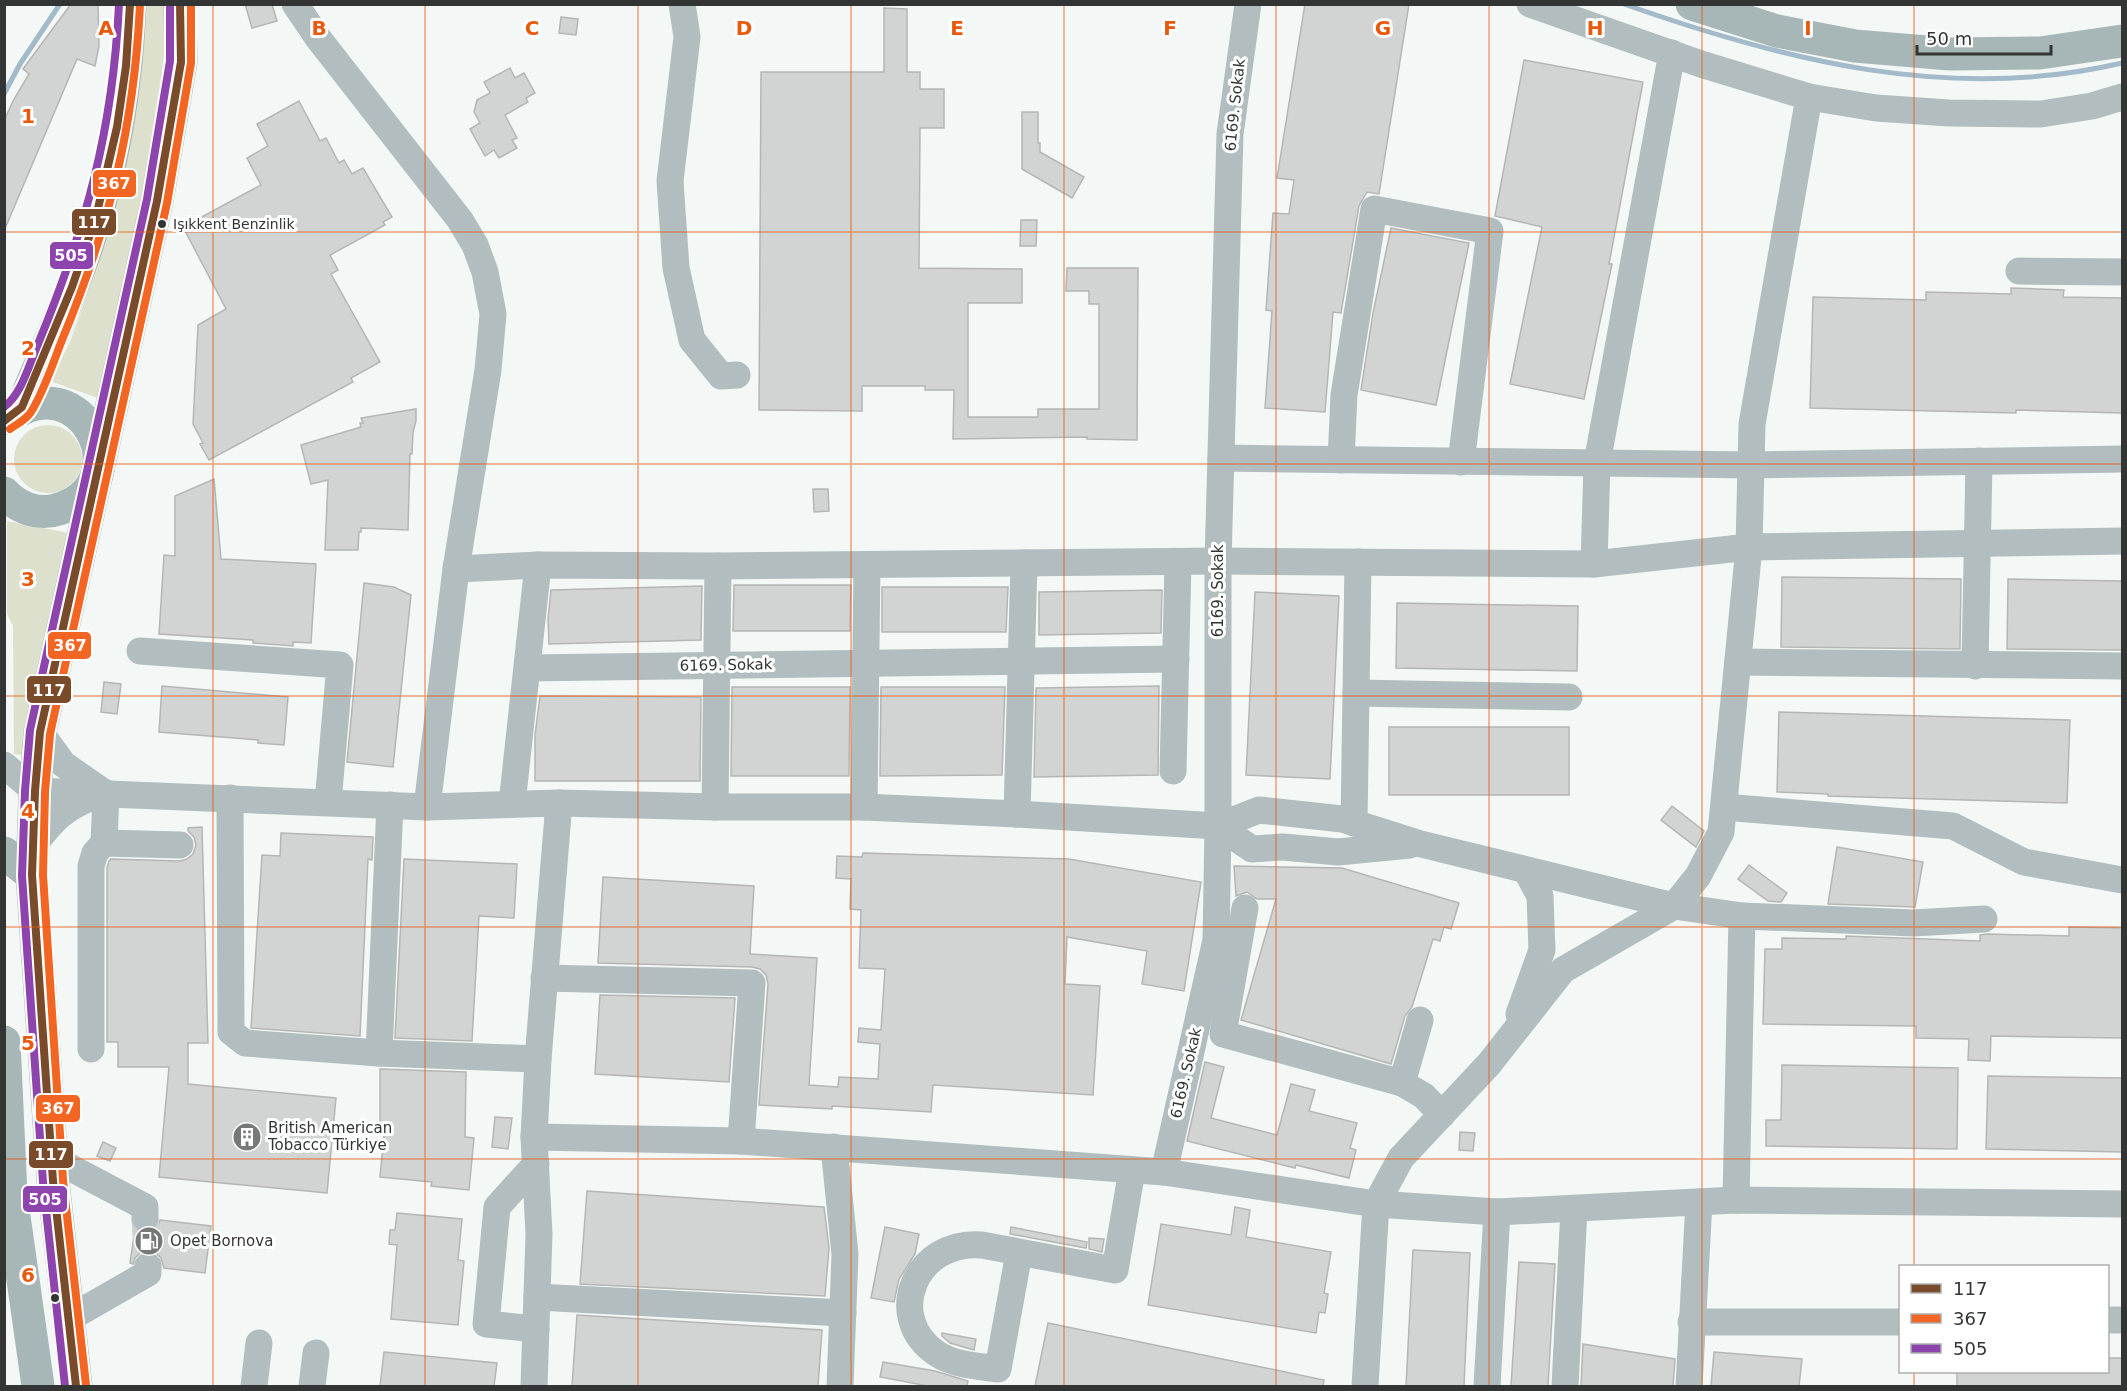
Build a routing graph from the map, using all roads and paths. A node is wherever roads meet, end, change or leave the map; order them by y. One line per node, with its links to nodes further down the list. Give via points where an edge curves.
1 (130, 4): 15 (main road, via 123,98 87,245)
2 (180, 4): 23 (main road, via 182,62 157,201)
3 (295, 4): 36 (street, via 460,220 485,272 493,314 488,369)
4 (682, 4): 14 (street, via 687,37 670,181 676,268 692,340 721,376)
5 (1248, 4): 16 (street, 6169. Sokak, via 1230,134)
6 (1530, 4): 9 (street)
7 (1692, 4): 8 (main road, via 1777,31 1855,46 1938,53 2040,53)
8 (2122, 41)
9 (1672, 53): 11 (street); 21 (street)
10 (2122, 97): 11 (street, via 2041,114 1876,108)
11 (1809, 98): 22 (street, via 1752,424)
12 (2019, 271): 13 (street)
13 (2122, 272)
14 (737, 375)
15 (10, 412): 23 (main road, via 39,403 56,403 72,409 85,419 94,434)
16 (1221, 458): 18 (street); 28 (street, 6169. Sokak)
17 (2122, 459): 19 (street)
18 (1341, 460): 20 (street); 20 (street, via 1344,395 1374,209 1490,231)
19 (1979, 461): 22 (street); 26 (street)
20 (1461, 462): 21 (street)
21 (1597, 463): 22 (street); 32 (street)
22 (1751, 465): 27 (street)
23 (99, 467): 24 (main road, via 83,496 53,511 20,506); 48 (main road)
24 (4, 493)
25 (2122, 541): 26 (street)
26 (1977, 543): 27 (street); 43 (street)
27 (1749, 547): 32 (street); 41 (street)
28 (1218, 561): 29 (street); 30 (street); 64 (street, 6169. Sokak)
29 (1178, 562): 31 (street); 38 (street)
30 (1358, 562): 32 (street); 46 (street)
31 (1024, 563): 34 (street); 39 (street)
32 (1594, 564)
33 (538, 565): 35 (street); 36 (street); 45 (street)
34 (867, 565): 35 (street); 40 (street)
35 (718, 566): 42 (street)
36 (456, 568): 58 (street)
37 (140, 651): 54 (street, via 340,665)
38 (1176, 659): 39 (street, 6169. Sokak); 50 (street)
39 (1021, 662): 40 (street, 6169. Sokak); 62 (street)
40 (867, 663): 42 (street, 6169. Sokak); 60 (street)
41 (1738, 663): 43 (street); 61 (street)
42 (718, 665): 45 (street, 6169. Sokak); 59 (street)
43 (1975, 666): 44 (street)
44 (2122, 666)
45 (528, 668): 56 (street)
46 (1356, 693): 47 (street); 63 (street)
47 (1569, 697)
48 (40, 732): 51 (main road); 52 (street, via 63,764)
49 (4, 765): 51 (street)
50 (1173, 771)
51 (35, 791): 52 (street); 68 (main road)
52 (105, 793): 53 (street); 65 (street); 68 (street, via 65,810)
53 (230, 798): 54 (street); 80 (street, via 231,1032 245,1043)
54 (328, 802): 57 (street)
55 (559, 802): 56 (street); 59 (street); 75 (street)
56 (512, 804): 58 (street)
57 (390, 805): 58 (street); 80 (street)
58 (427, 807)
59 (715, 807): 60 (street)
60 (864, 807): 62 (street)
61 (1724, 807): 70 (street, via 1953,826 2024,862); 71 (street, via 1721,832 1698,876)
62 (1017, 814): 64 (street)
63 (1354, 823): 64 (street, via 1259,810); 66 (street)
64 (1218, 826): 66 (street, via 1252,849 1283,847 1338,852); 90 (street, 6169. Sokak, via 1216,939)
65 (104, 843): 67 (street); 79 (street, via 91,866)
66 (1421, 844): 69 (street)
67 (180, 845)
68 (23, 858): 87 (main road)
69 (1526, 870): 71 (street); 77 (street, via 1540,896 1542,950)
70 (2122, 880)
71 (1674, 906): 73 (street); 77 (street, via 1563,970)
72 (1245, 908): 82 (street, via 1223,1034)
73 (1742, 916): 74 (street, via 1913,922); 91 (street)
74 (1984, 919)
75 (544, 978): 81 (street); 85 (street, via 752,983)
76 (1420, 1020): 82 (street)
77 (1513, 1034): 83 (street)
78 (4, 1042): 108 (main road, via 11,1195)
79 (91, 1048)
80 (379, 1053): 81 (street)
81 (538, 1059): 84 (street)
82 (1402, 1083): 83 (street, via 1424,1096)
83 (1442, 1115): 93 (street, via 1401,1158)
84 (534, 1137): 85 (street); 88 (street)
85 (741, 1142): 86 (street)
86 (834, 1147): 89 (street); 101 (street, via 845,1254)
87 (52, 1158): 97 (street, via 145,1207); 102 (main road)
88 (536, 1164): 100 (street); 105 (street, via 497,1207 486,1324)
89 (1132, 1170): 90 (street); 98 (street, via 1115,1270)
90 (1164, 1172): 93 (street)
91 (1736, 1200): 92 (street); 94 (street)
92 (1699, 1202): 95 (street); 103 (street)
93 (1376, 1204): 96 (street); 114 (street)
94 (2122, 1204)
95 (1574, 1209): 96 (street); 116 (street)
96 (1497, 1212): 115 (street)
97 (145, 1218)
98 (1020, 1253): 98 (street, via 970,1244 948,1248 929,1260 915,1279 910,1302 914,1325 927,1345 946,1358 998,1369)
99 (148, 1266): 102 (street, via 148,1272)
100 (537, 1297): 101 (street); 105 (street)
101 (843, 1314): 113 (street)
102 (68, 1319): 109 (main road)
103 (1691, 1322): 104 (street); 117 (street)
104 (1899, 1322)
105 (536, 1329): 112 (street)
106 (259, 1343): 110 (street)
107 (316, 1353): 111 (street)
108 (38, 1386)
109 (76, 1386)
110 (254, 1386)
111 (312, 1386)
112 (534, 1386)
113 (840, 1386)
114 (1365, 1386)
115 (1487, 1386)
116 (1565, 1386)
117 (1689, 1386)

